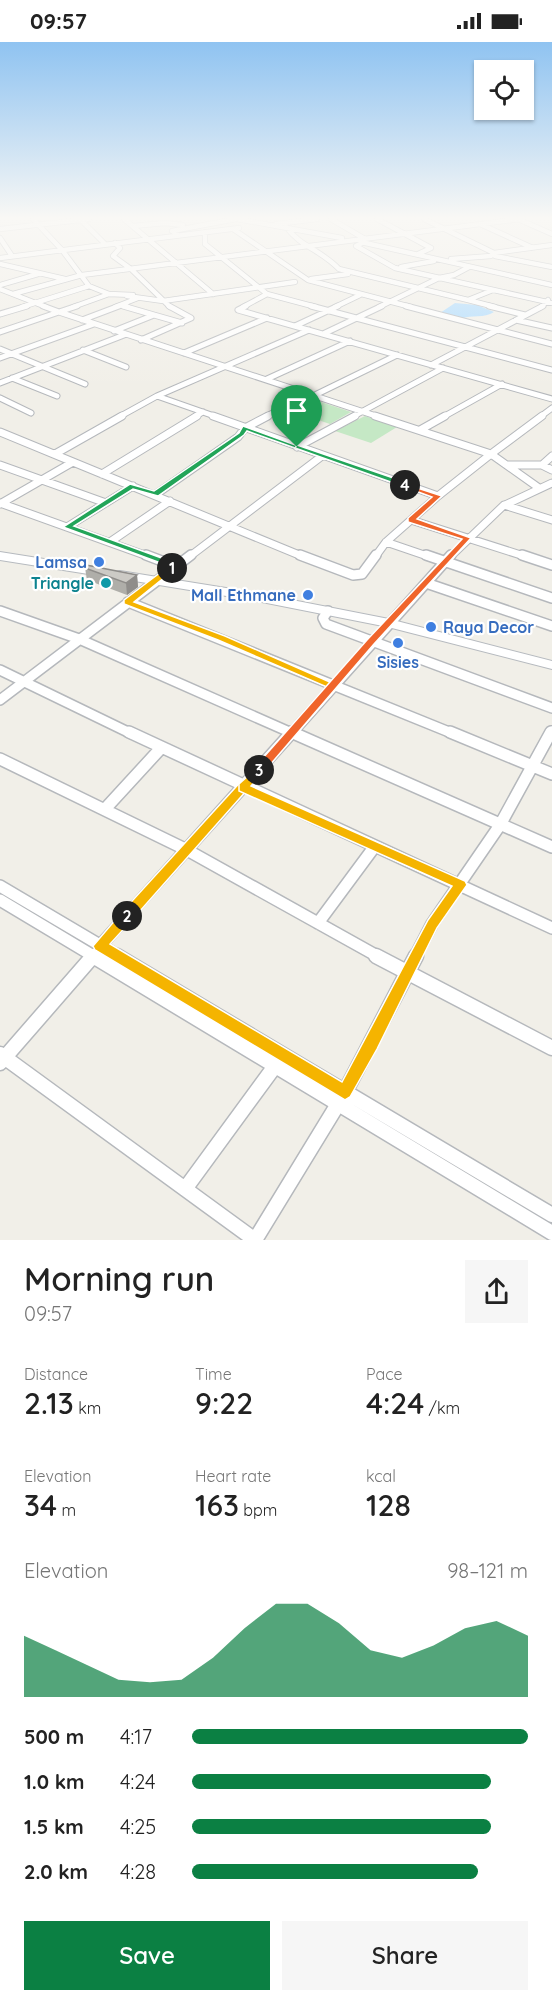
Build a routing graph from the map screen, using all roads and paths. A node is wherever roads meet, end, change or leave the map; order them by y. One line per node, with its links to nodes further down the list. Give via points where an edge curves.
1 (35, 275): 19 (street)
2 (49, 275): 14 (street)
3 (82, 275): 14 (street); 18 (street)
4 (137, 275): 23 (street)
5 (190, 275): 26 (street)
6 (245, 275): 20 (street)
7 (300, 275): 15 (street)
8 (347, 275): 15 (street)
9 (358, 275): 21 (street)
10 (427, 275): 13 (street)
11 (454, 275): 13 (street)
12 (505, 275): 17 (street)
13 (439, 278): 21 (street); 22 (street)
14 (67, 279): 24 (street)
15 (308, 280): 16 (street); 28 (street)
16 (295, 282): 20 (street); 27 (street)
17 (552, 285)
18 (89, 286): 25 (street); 36 (street)
19 (0, 287): 24 (street)
20 (260, 287): 26 (street); 27 (street)
21 (414, 289): 32 (street); 34 (street)
22 (493, 290): 32 (street); 35 (street)
23 (153, 292): 29 (street); 33 (street)
24 (13, 294): 36 (street)
25 (109, 294): 29 (street); 40 (street)
26 (213, 294): 33 (street)
27 (267, 294): 38 (street); 44 (street, via 237,309)
28 (360, 295): 34 (street); 38 (street)
29 (127, 296): 31 (street)
30 (552, 297): 35 (street)
31 (138, 298): 33 (street); 37 (street)
32 (468, 300): 42 (street)
33 (163, 301): 48 (street, via 191,318)
34 (387, 302): 43 (street); 52 (street)
35 (549, 302): 42 (street)
36 (34, 303): 39 (street); 40 (street)
37 (121, 305): 41 (street); 45 (street)
38 (330, 310): 43 (street); 49 (street)
39 (2, 312)
40 (59, 312): 45 (street); 54 (street)
41 (154, 315): 48 (street); 53 (street)
42 (525, 315): 46 (street)
43 (357, 317): 56 (street); 60 (street)
44 (267, 318): 49 (street); 63 (street)
45 (82, 320): 47 (street)
46 (516, 320): 50 (street); 52 (street)
47 (94, 324): 53 (street); 64 (street)
48 (182, 324): 57 (street)
49 (295, 326): 51 (street)
50 (552, 328)
51 (309, 330): 56 (street); 69 (street)
52 (496, 330): 59 (street); 60 (street)
53 (114, 331): 55 (street)
54 (0, 332)
55 (124, 334): 57 (street); 62 (street)
56 (323, 334): 58 (street)
57 (141, 340): 63 (street)
58 (350, 341): 65 (street); 74 (street)
59 (552, 344)
60 (465, 347): 67 (street); 72 (street)
61 (0, 349): 64 (street)
62 (83, 350): 68 (street); 70 (street)
63 (184, 352): 69 (street)
64 (11, 354): 66 (street); 68 (street)
65 (397, 355): 67 (street); 78 (street)
66 (0, 358)
67 (431, 365): 71 (street)
68 (42, 366): 73 (street); 76 (street)
69 (224, 366): 74 (street); 80 (street)
70 (126, 367)
71 (443, 368): 77 (street); 84 (street)
72 (552, 370)
73 (12, 378): 75 (street); 79 (street)
74 (267, 380): 78 (street)
75 (0, 383)
76 (85, 384)
77 (502, 384): 82 (street); 88 (street)
78 (313, 394): 84 (street); 87 (street)
79 (57, 396)
80 (157, 396): 85 (street); 91 (street)
81 (0, 398): 86 (street)
82 (552, 399)
83 (552, 408): 92 (street)
84 (362, 411): 88 (street); 90 (street)
85 (203, 412): 87 (street); 100 (street)
86 (31, 413)
87 (245, 428): 90 (street); 105 (street, via 242,434)
88 (420, 430): 92 (street)
89 (0, 432): 91 (street)
90 (297, 447): 93 (street)
91 (55, 454): 95 (street)
92 (491, 454): 97 (street); 106 (street)
93 (322, 456): 106 (street); 113 (street)
94 (552, 456): 98 (street)
95 (73, 462): 100 (street); 101 (street)
96 (0, 465): 101 (street)
97 (507, 465): 98 (street); 104 (street)
98 (542, 465): 99 (street)
99 (552, 470)
100 (102, 474): 103 (street)
101 (41, 480): 108 (street); 109 (street)
102 (552, 483): 104 (street)
103 (133, 486): 105 (street); 109 (street)
104 (539, 488): 110 (street)
105 (155, 495): 107 (street)
106 (438, 496): 111 (street)
107 (170, 501): 113 (street); 116 (street)
108 (0, 503): 114 (street)
109 (105, 503): 114 (street)
110 (504, 505): 112 (street); 115 (street)
111 (411, 520): 115 (street); 117 (street)
112 (552, 520)
113 (227, 526): 117 (street, via 353,576 362,574); 121 (street)
114 (68, 527): 116 (street)
115 (467, 538): 119 (street); 120 (street)
116 (110, 542): 121 (street)
117 (386, 542): 119 (street)
118 (0, 556): 122 (street)
119 (445, 562): 123 (street); 124 (street)
120 (552, 565)
121 (175, 566): 122 (street)
122 (155, 581): 125 (street); 127 (street)
123 (426, 583): 128 (street); 129 (street)
124 (552, 598)
125 (128, 602): 130 (street); 135 (street)
126 (0, 611): 130 (street)
127 (328, 611): 128 (street); 131 (street, via 323,618 327,624)
128 (389, 623): 131 (street); 132 (street)
129 (552, 626)
130 (79, 639): 134 (street); 139 (street)
131 (371, 642): 135 (street); 137 (street)
132 (552, 665)
133 (0, 670): 134 (street)
134 (23, 681): 136 (street); 140 (street)
135 (333, 686): 139 (street); 142 (street)
136 (0, 700)
137 (552, 708)
138 (552, 731): 142 (street)
139 (291, 734): 144 (street); 146 (street)
140 (162, 748): 144 (street); 145 (street)
141 (0, 759): 145 (street)
142 (533, 767): 143 (street); 146 (street)
143 (552, 774)
144 (243, 788): 147 (street); 149 (street)
145 (105, 809): 149 (street)
146 (500, 825): 148 (street); 150 (street)
147 (375, 846): 150 (street); 153 (street)
148 (552, 847)
149 (188, 850): 153 (street); 155 (street)
150 (461, 885): 154 (street); 156 (street, via 432,924)
151 (0, 886): 155 (street)
152 (0, 900): 155 (street)
153 (318, 923): 156 (street)
154 (552, 928)
155 (96, 951): 158 (street); 159 (street); 160 (street)
156 (408, 973): 157 (street); 160 (street)
157 (552, 1048)
158 (2, 1058): 161 (street)
159 (275, 1066): 160 (street); 161 (street)
160 (341, 1098): 162 (street); 163 (street); 164 (street)
161 (185, 1189): 164 (street)
162 (552, 1215)
163 (552, 1233)
164 (255, 1240)

